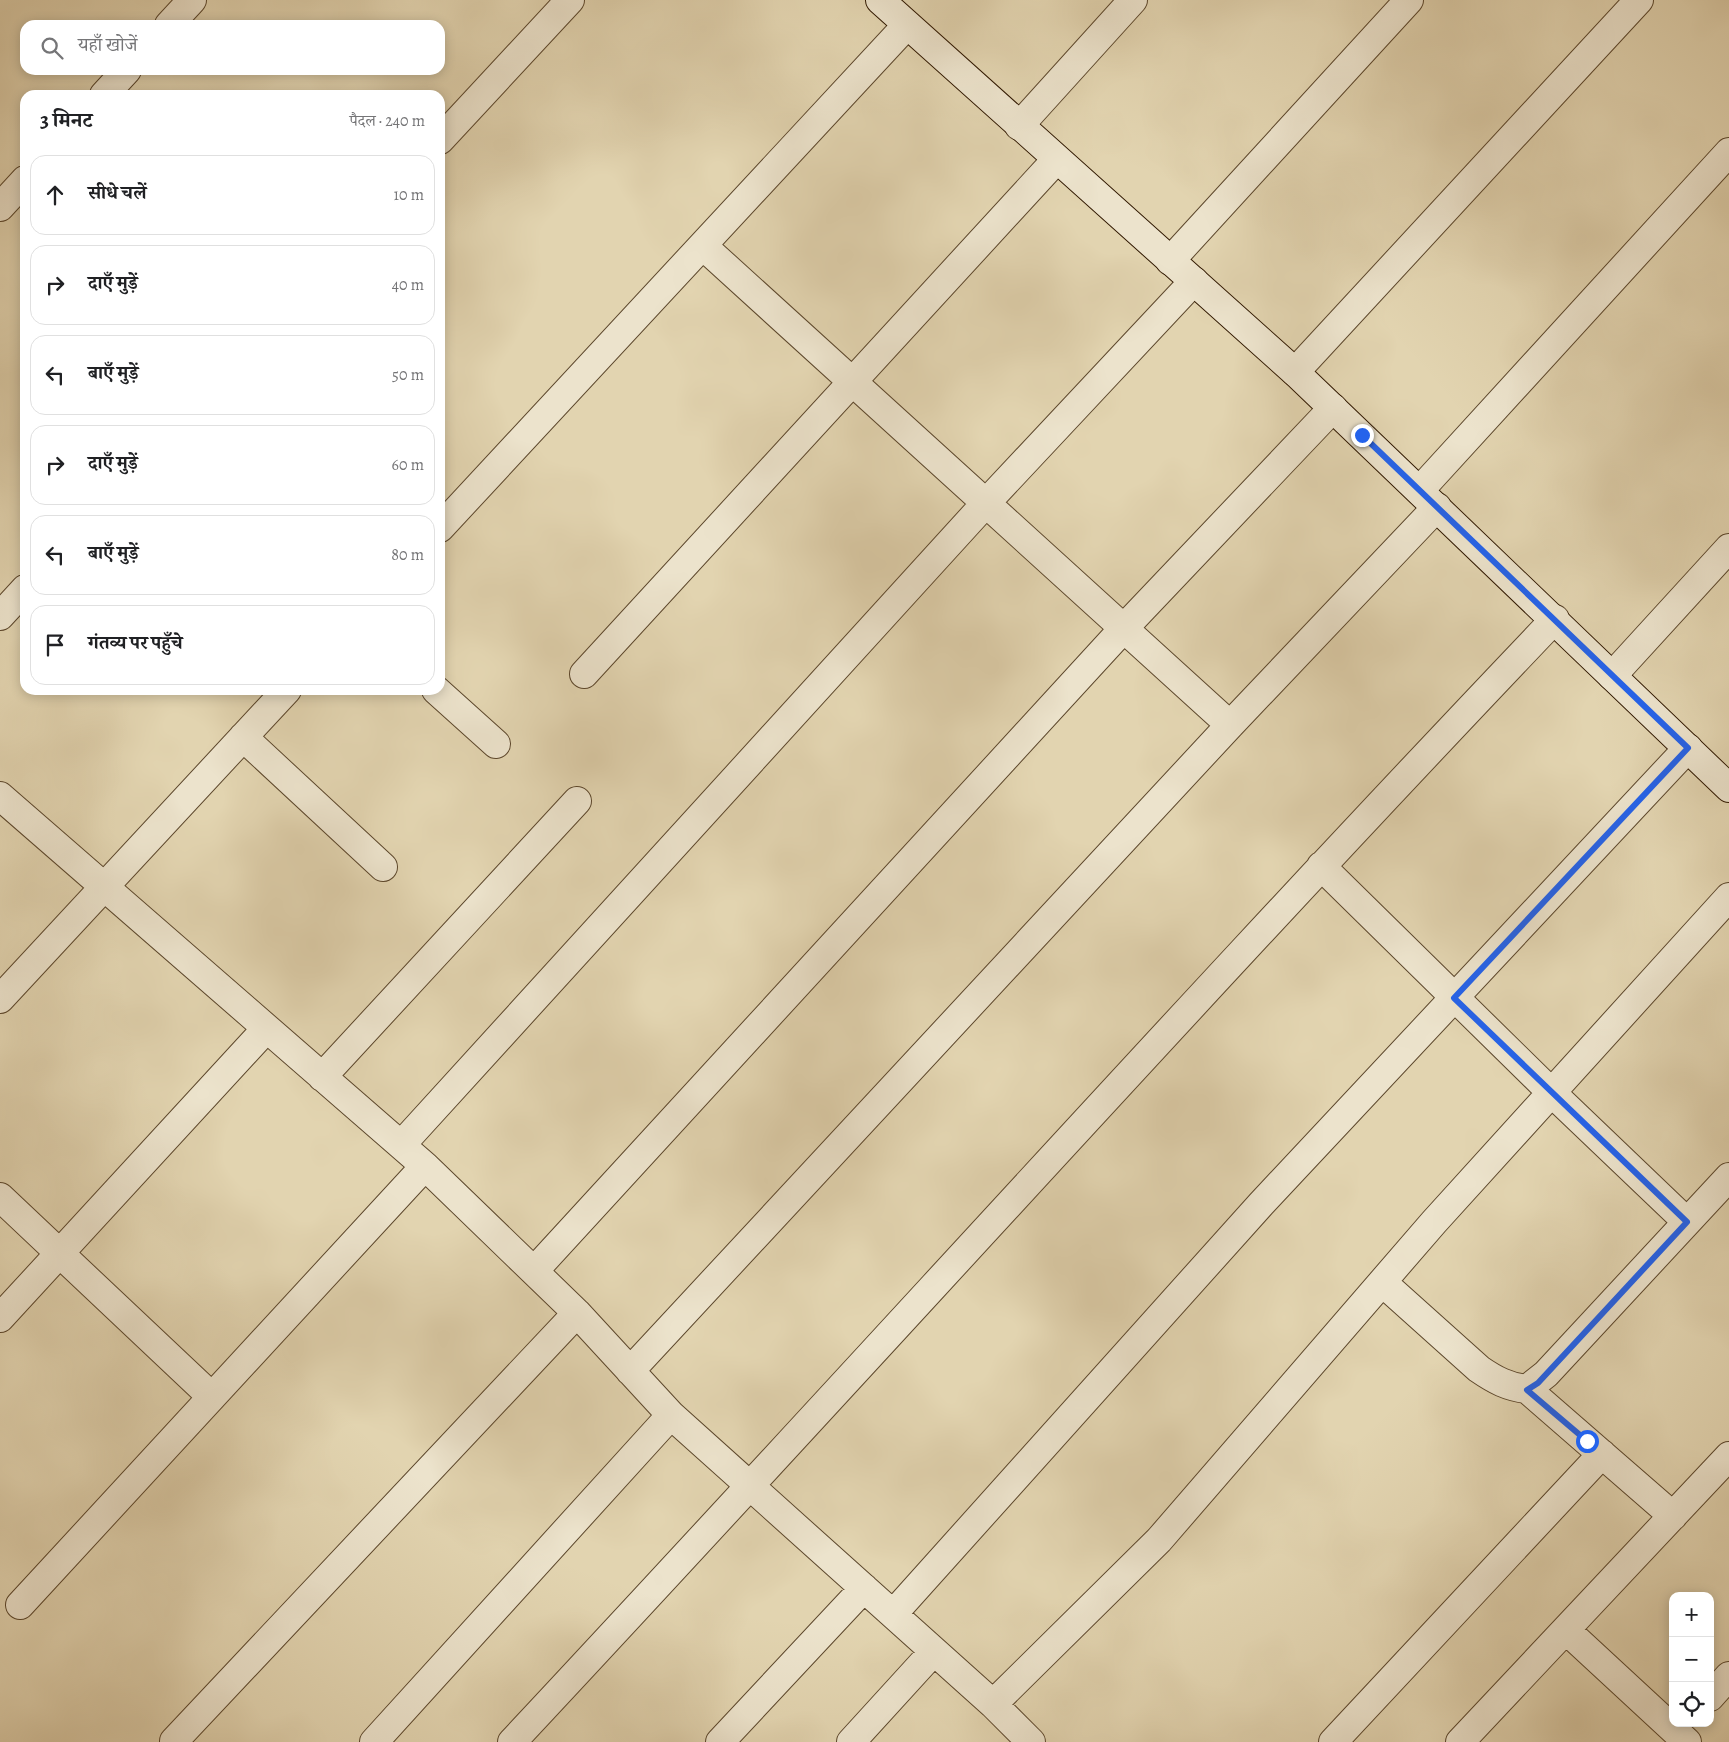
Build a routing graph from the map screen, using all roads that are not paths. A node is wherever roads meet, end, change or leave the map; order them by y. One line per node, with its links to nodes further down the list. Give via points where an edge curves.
1 (192, 0): 7 (street)
2 (570, 0): 12 (street)
3 (1134, 0): 11 (street)
4 (1409, 0): 18 (street)
5 (1639, 0): 20 (street)
6 (882, 1): 8 (street)
7 (174, 20)
8 (908, 25): 11 (street); 17 (street)
9 (122, 75): 10 (street)
10 (109, 90)
11 (1019, 126): 14 (street)
12 (445, 135)
13 (1729, 152): 23 (street)
14 (1056, 160): 18 (street); 21 (street)
15 (20, 185): 16 (street)
16 (0, 207)
17 (703, 246): 21 (street); 25 (street)
18 (1170, 261): 19 (street)
19 (1194, 280): 20 (street); 24 (street)
20 (1295, 372): 22 (street)
21 (851, 381): 24 (street); 31 (street)
22 (1333, 408): 23 (street); 30 (street)
23 (1429, 498): 29 (street); 35 (street)
24 (985, 504): 30 (street); 51 (street)
25 (445, 523)
26 (1729, 548): 32 (street)
27 (20, 594): 28 (street)
28 (0, 616)
29 (1555, 619): 32 (street); 42 (street)
30 (1124, 628): 35 (street); 57 (street)
31 (584, 674)
32 (1612, 676): 38 (street)
33 (282, 695): 36 (street)
34 (442, 695): 37 (street)
35 (1230, 725): 61 (street)
36 (243, 737): 43 (street); 44 (street)
37 (496, 744)
38 (1688, 748): 39 (street); 46 (street)
39 (1729, 788)
40 (0, 796): 44 (street)
41 (577, 801): 49 (street)
42 (1321, 866): 46 (street); 67 (street)
43 (383, 868)
44 (103, 888): 47 (street); 48 (street)
45 (1729, 897): 50 (street)
46 (1454, 998): 50 (street); 71 (street, via 1261,1204)
47 (0, 999)
48 (266, 1029): 49 (street); 56 (street)
49 (322, 1078): 51 (street)
50 (1552, 1093): 55 (street); 58 (street)
51 (402, 1144): 52 (street)
52 (425, 1166): 57 (street); 63 (street)
53 (1729, 1177): 55 (street)
54 (0, 1198): 56 (street)
55 (1687, 1222): 62 (street, via 1542,1378)
56 (60, 1253): 60 (street); 63 (street)
57 (534, 1271): 59 (street)
58 (1382, 1282): 62 (street, via 1479,1369 1497,1381); 76 (street, via 1159,1540)
59 (577, 1313): 61 (street); 79 (street)
60 (0, 1318)
61 (630, 1371): 64 (street)
62 (1527, 1390): 65 (street)
63 (212, 1397): 70 (street)
64 (671, 1415): 67 (street); 80 (street)
65 (1602, 1454): 68 (street); 84 (street)
66 (1729, 1456): 68 (street)
67 (751, 1486): 69 (street); 81 (street)
68 (1673, 1516): 72 (street)
69 (864, 1588): 71 (street); 82 (street)
70 (20, 1605)
71 (893, 1614): 73 (street)
72 (1566, 1630): 77 (street); 85 (street)
73 (934, 1651): 76 (street); 83 (street)
74 (1729, 1676): 75 (street)
75 (1714, 1693)
76 (993, 1704): 78 (street)
77 (1680, 1735)
78 (1026, 1740)
79 (174, 1741)
80 (374, 1742)
81 (512, 1742)
82 (720, 1742)
83 (851, 1742)
84 (1333, 1742)
85 (1460, 1742)

